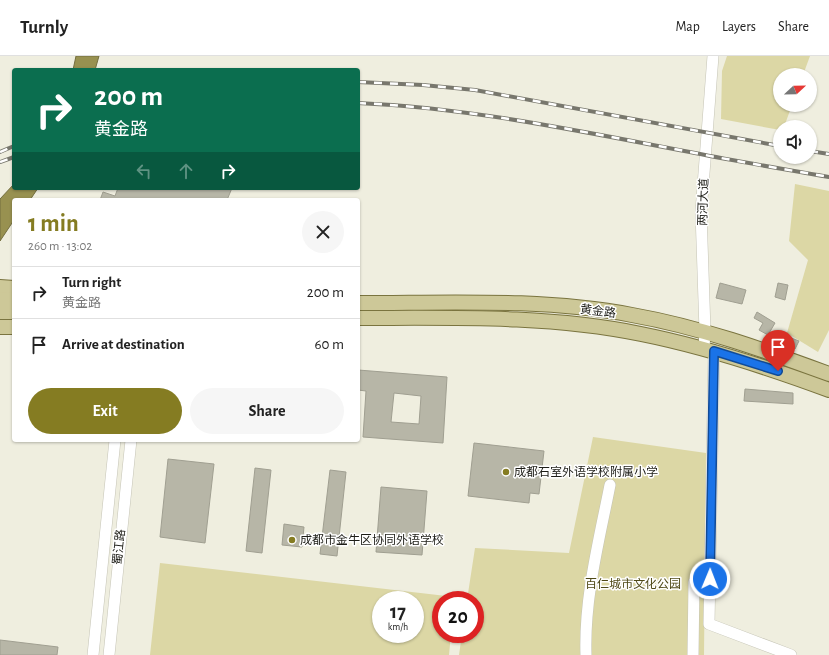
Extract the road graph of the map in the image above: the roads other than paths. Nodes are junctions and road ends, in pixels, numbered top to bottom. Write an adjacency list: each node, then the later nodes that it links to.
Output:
1 (713, 56): 8 (street, 两河大道)
2 (0, 288): 3 (main road)
3 (8, 303)
4 (360, 303): 8 (main road, 黄金路)
5 (360, 318): 9 (main road, 黄金路)
6 (0, 327): 7 (main road)
7 (12, 327)
8 (705, 331): 9 (street, 两河大道); 10 (main road, 黄金路)
9 (709, 350): 11 (main road, 黄金路); 20 (street, 两河大道)
10 (829, 374)
11 (829, 390)
12 (115, 442): 16 (street, 蜀江路)
13 (131, 442): 17 (street, 蜀江路)
14 (610, 485): 18 (street)
15 (694, 582): 19 (street)
16 (93, 655)
17 (109, 655)
18 (586, 655)
19 (693, 655)
20 (791, 655)

